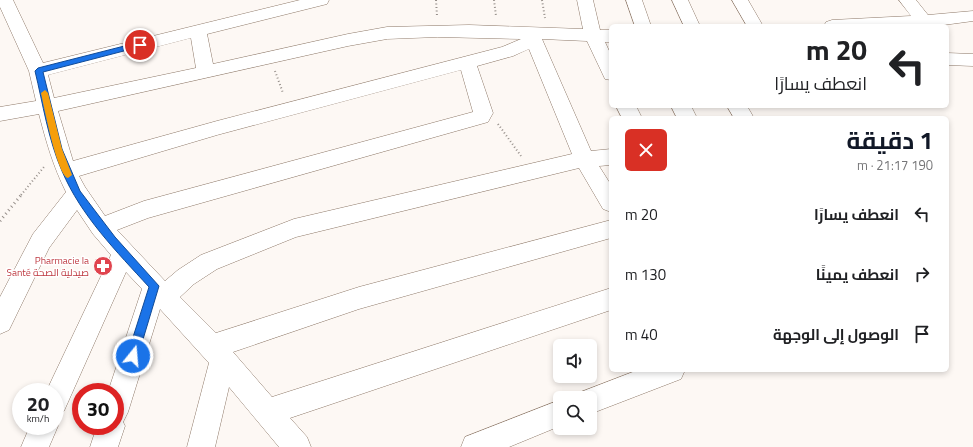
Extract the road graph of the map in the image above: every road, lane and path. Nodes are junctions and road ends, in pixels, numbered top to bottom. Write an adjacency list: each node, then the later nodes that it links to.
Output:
1 (4, 0): 21 (street)
2 (321, 0): 14 (street)
3 (585, 0): 16 (street)
4 (634, 0): 10 (street)
5 (680, 0): 11 (street)
6 (740, 0): 12 (street)
7 (907, 0): 9 (street)
8 (973, 16): 9 (street)
9 (926, 23): 13 (street)
10 (642, 24)
11 (691, 24)
12 (753, 24)
13 (895, 24)
14 (198, 30): 21 (street); 22 (street)
15 (532, 36): 16 (street); 18 (street); 19 (street); 29 (street)
16 (593, 36): 17 (street); 20 (street)
17 (609, 36)
18 (271, 57): 22 (street); 24 (path)
19 (467, 62): 24 (street); 25 (street)
20 (609, 70)
21 (38, 71): 23 (street)
22 (206, 72): 23 (street)
23 (47, 106): 26 (street); 27 (street)
24 (288, 109): 30 (street)
25 (483, 115): 31 (path); 35 (street)
26 (3, 116)
27 (58, 149): 30 (street); 34 (path)
28 (609, 157): 29 (street)
29 (584, 159): 31 (street); 33 (street)
30 (66, 171): 32 (street)
31 (531, 171): 38 (street)
32 (77, 193): 35 (street); 40 (street)
33 (609, 200)
34 (0, 221)
35 (101, 227): 37 (street)
36 (609, 230): 41 (street)
37 (123, 253): 38 (street); 43 (street)
38 (159, 291): 41 (street); 44 (street)
39 (609, 300): 46 (street)
40 (0, 322)
41 (217, 353): 46 (street); 52 (street)
42 (667, 372): 45 (street)
43 (64, 383)
44 (124, 387)
45 (597, 398)
46 (267, 412): 53 (street)
47 (553, 416): 54 (street)
48 (40, 435): 50 (street)
49 (108, 435): 51 (street)
50 (35, 447)
51 (104, 447)
52 (201, 447)
53 (297, 447)
54 (475, 447)

